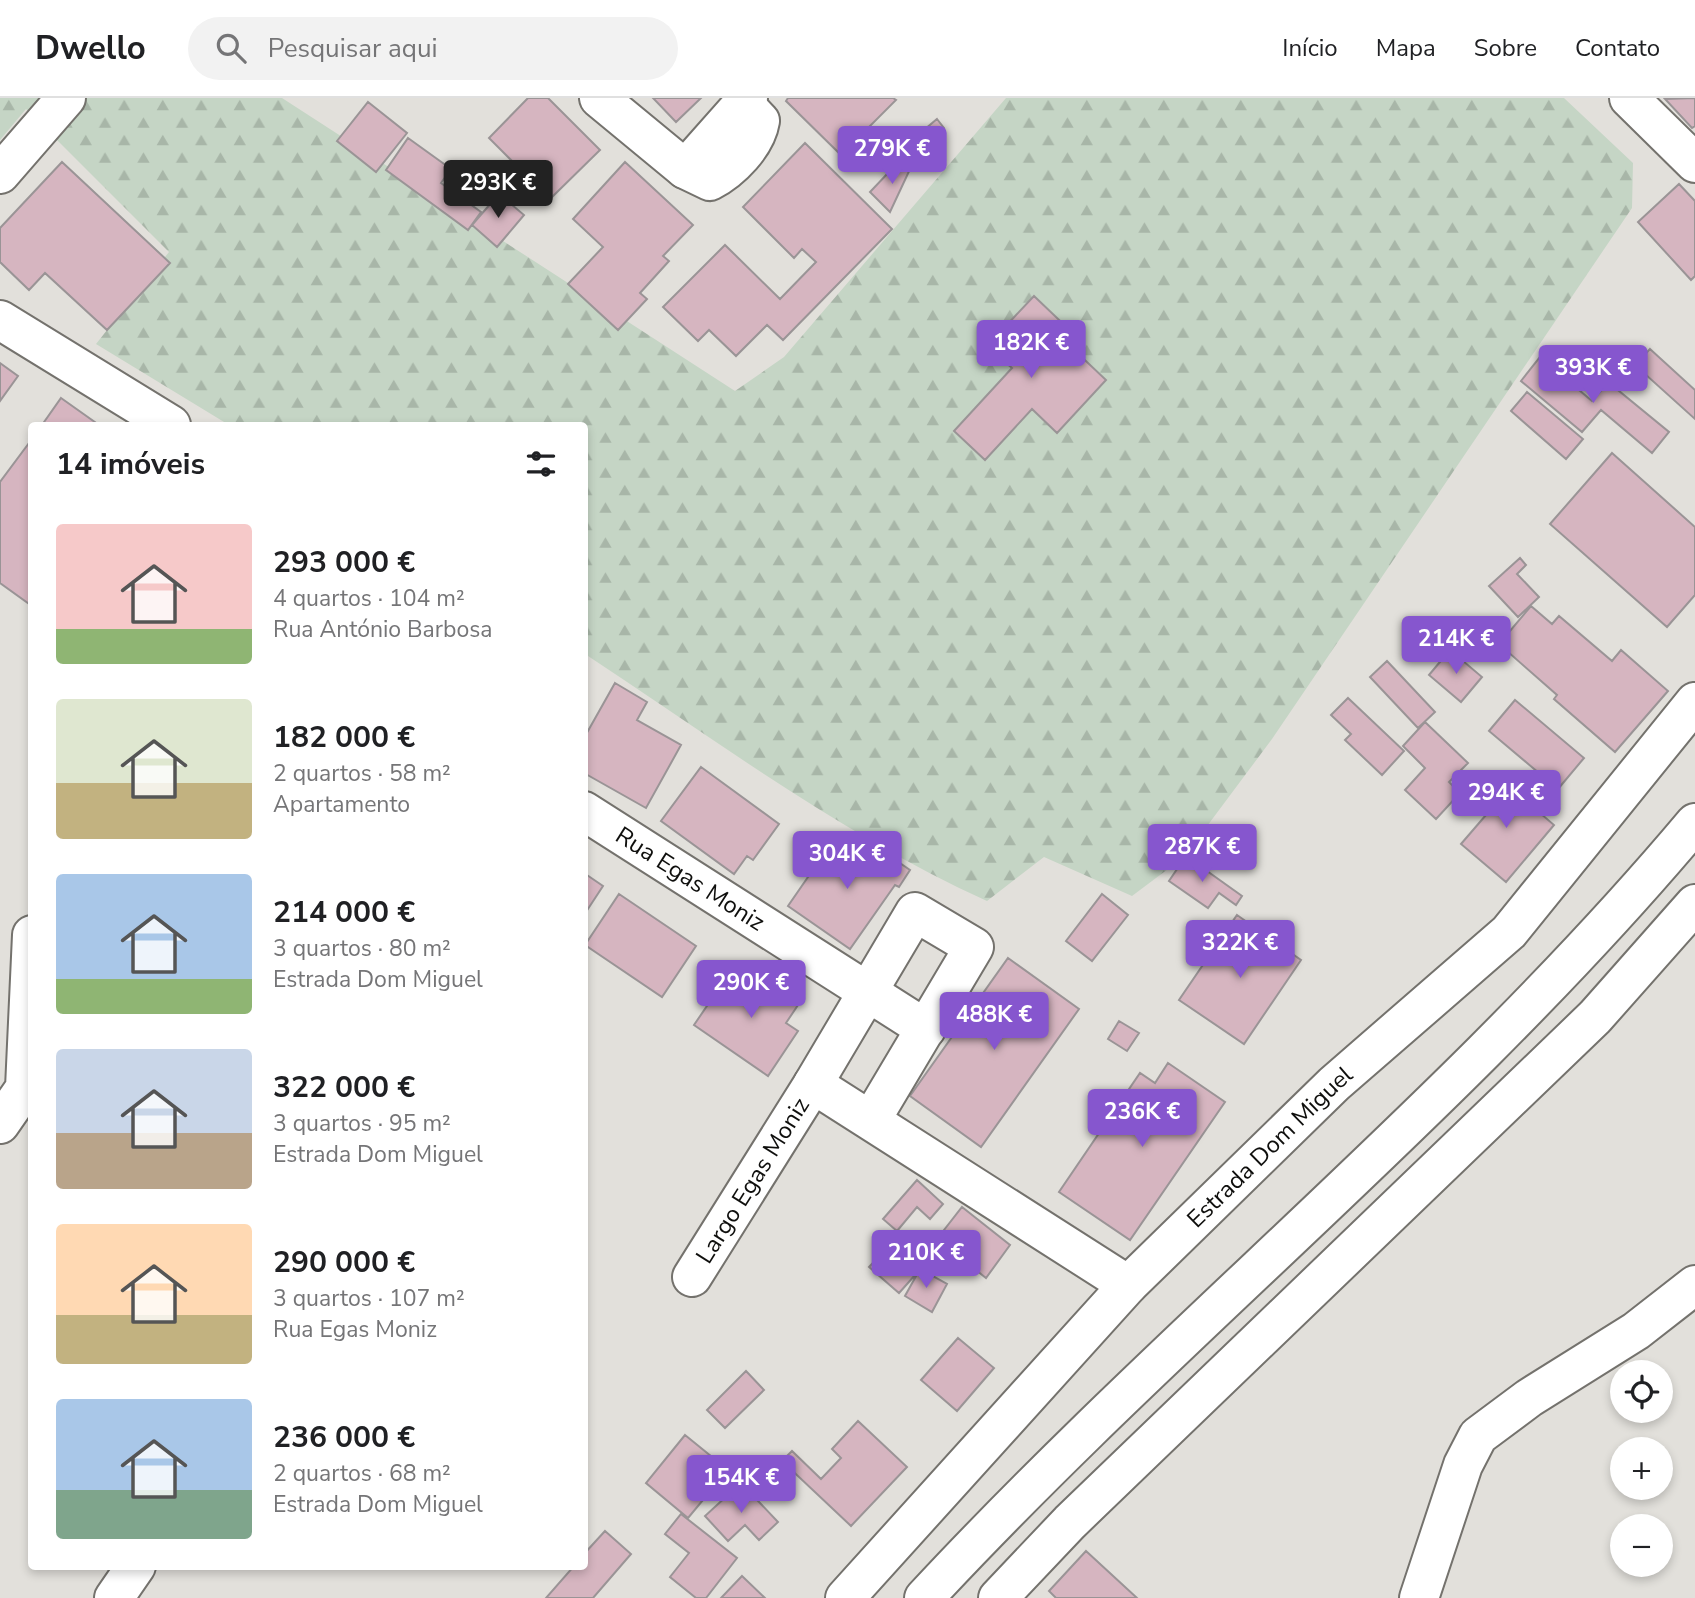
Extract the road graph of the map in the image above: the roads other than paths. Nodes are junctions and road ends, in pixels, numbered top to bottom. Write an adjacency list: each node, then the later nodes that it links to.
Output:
1 (66, 98): 6 (street)
2 (599, 98): 4 (street)
3 (1629, 98): 5 (street)
4 (746, 101)
5 (1695, 163)
6 (0, 174)
7 (0, 320): 8 (street)
8 (166, 422)
9 (1695, 702): 22 (street, Estrada Dom Miguel)
10 (588, 814): 14 (street, Rua Egas Moniz)
11 (1695, 823): 26 (street)
12 (1695, 904): 27 (street)
13 (28, 981): 16 (street)
14 (867, 992): 15 (street, Rua Egas Moniz); 15 (street); 17 (street)
15 (926, 1029): 18 (street)
16 (19, 1084): 19 (street)
17 (813, 1084): 18 (street); 20 (street, Largo Egas Moniz)
18 (871, 1120): 22 (street)
19 (0, 1124)
20 (692, 1277)
21 (1695, 1284): 28 (street)
22 (1128, 1285): 25 (street, Estrada Dom Miguel)
23 (133, 1570): 24 (street)
24 (114, 1598)
25 (845, 1598)
26 (924, 1598)
27 (998, 1598)
28 (1419, 1598)

